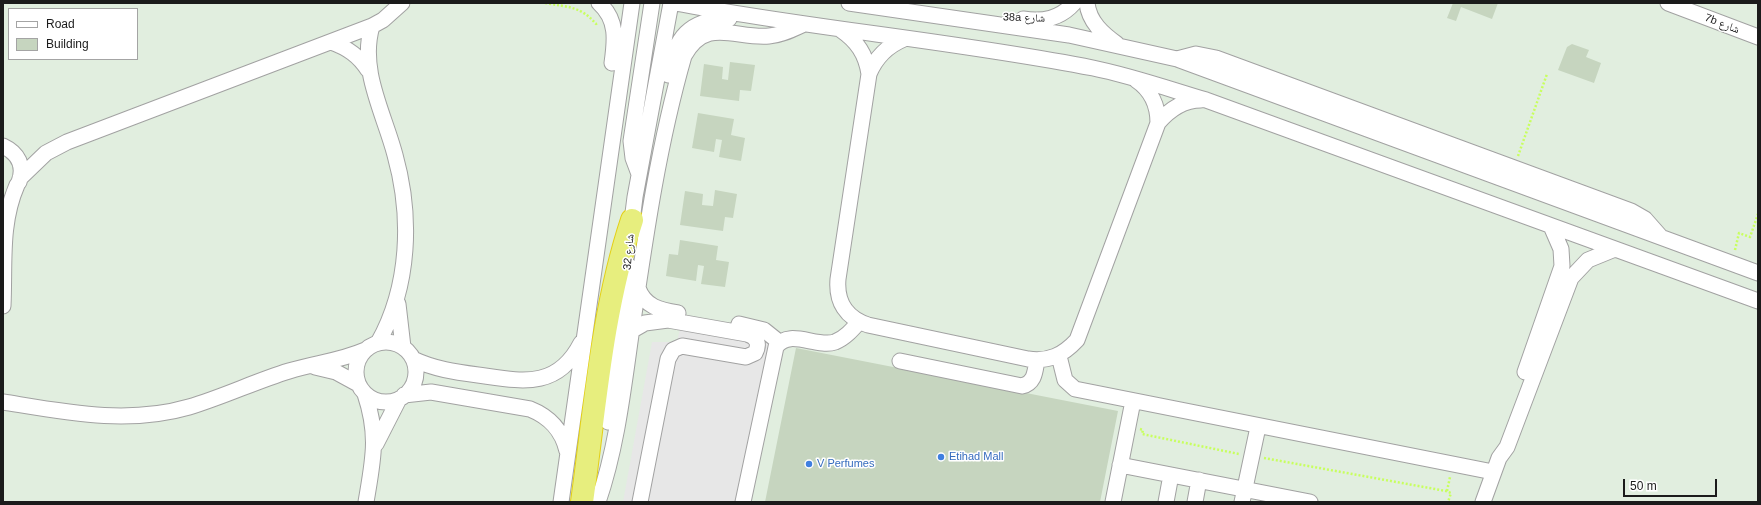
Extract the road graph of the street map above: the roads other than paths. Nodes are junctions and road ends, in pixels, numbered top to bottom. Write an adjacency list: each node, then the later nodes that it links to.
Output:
1 (402, 3): 15 (street)
2 (599, 3): 25 (street)
3 (632, 3): 25 (street)
4 (652, 3): 30 (street)
5 (671, 3): 27 (street, شارع 32)
6 (676, 3): 12 (street)
7 (849, 3): 13 (street)
8 (1074, 3): 13 (street, 38a شارع)
9 (1087, 3): 20 (street)
10 (1669, 3): 11 (street, 7b شارع)
11 (1694, 7): 17 (street, 7b شارع)
12 (764, 19): 14 (street); 27 (street)
13 (968, 21): 20 (street)
14 (804, 24): 16 (street); 39 (street)
15 (372, 26): 19 (street); 22 (street)
16 (840, 29): 18 (street); 23 (street)
17 (1757, 37)
18 (904, 39): 23 (street); 24 (street)
19 (331, 42): 22 (street); 31 (street)
20 (1120, 46): 21 (street)
21 (1177, 59): 36 (street); 36 (street)
22 (368, 70): 40 (street)
23 (869, 74): 43 (street)
24 (1133, 78): 26 (street); 28 (street)
25 (617, 96): 45 (street)
26 (1206, 100): 28 (street); 34 (street)
27 (651, 116): 30 (street, شارع 32)
28 (1158, 123): 49 (street)
29 (6, 146): 31 (street)
30 (639, 175): 33 (street, شارع 32)
31 (18, 182): 32 (street); 35 (street)
32 (3, 195)
33 (632, 220): 70 (highway); 71 (street, شارع 32)
34 (1551, 226): 37 (street); 61 (street)
35 (3, 235): 42 (street)
36 (1661, 237): 38 (street)
37 (1615, 249): 41 (street); 61 (street)
38 (1758, 273)
39 (638, 288): 44 (street); 46 (street)
40 (398, 295): 47 (street); 48 (street)
41 (1758, 301)
42 (3, 306)
43 (859, 322): 46 (street); 51 (street)
44 (631, 331): 71 (street); 72 (street)
45 (584, 339): 50 (street); 60 (street)
46 (779, 342): 73 (street)
47 (372, 346): 48 (street); 53 (street); 54 (street)
48 (403, 347): 50 (street)
49 (1059, 356): 51 (street); 56 (street)
50 (413, 359): 55 (street)
51 (1037, 360): 52 (street)
52 (900, 361)
53 (310, 366): 54 (street); 57 (street)
54 (362, 389): 55 (street); 59 (street)
55 (402, 397): 59 (street); 60 (street)
56 (1133, 401): 58 (street); 62 (street)
57 (3, 402)
58 (1258, 427): 63 (street); 66 (street)
59 (375, 447): 68 (street)
60 (568, 453): 69 (street)
61 (1499, 458): 63 (street)
62 (1120, 465): 64 (street); 74 (street)
63 (1493, 472): 78 (street)
64 (1171, 475): 65 (street); 75 (street)
65 (1199, 480): 66 (street); 76 (street)
66 (1243, 496): 67 (street)
67 (1280, 499): 77 (street)
68 (366, 502)
69 (561, 502)
70 (582, 502)
71 (597, 502)
72 (640, 502)
73 (743, 502)
74 (1113, 502)
75 (1166, 502)
76 (1195, 502)
77 (1309, 502)
78 (1483, 502)

